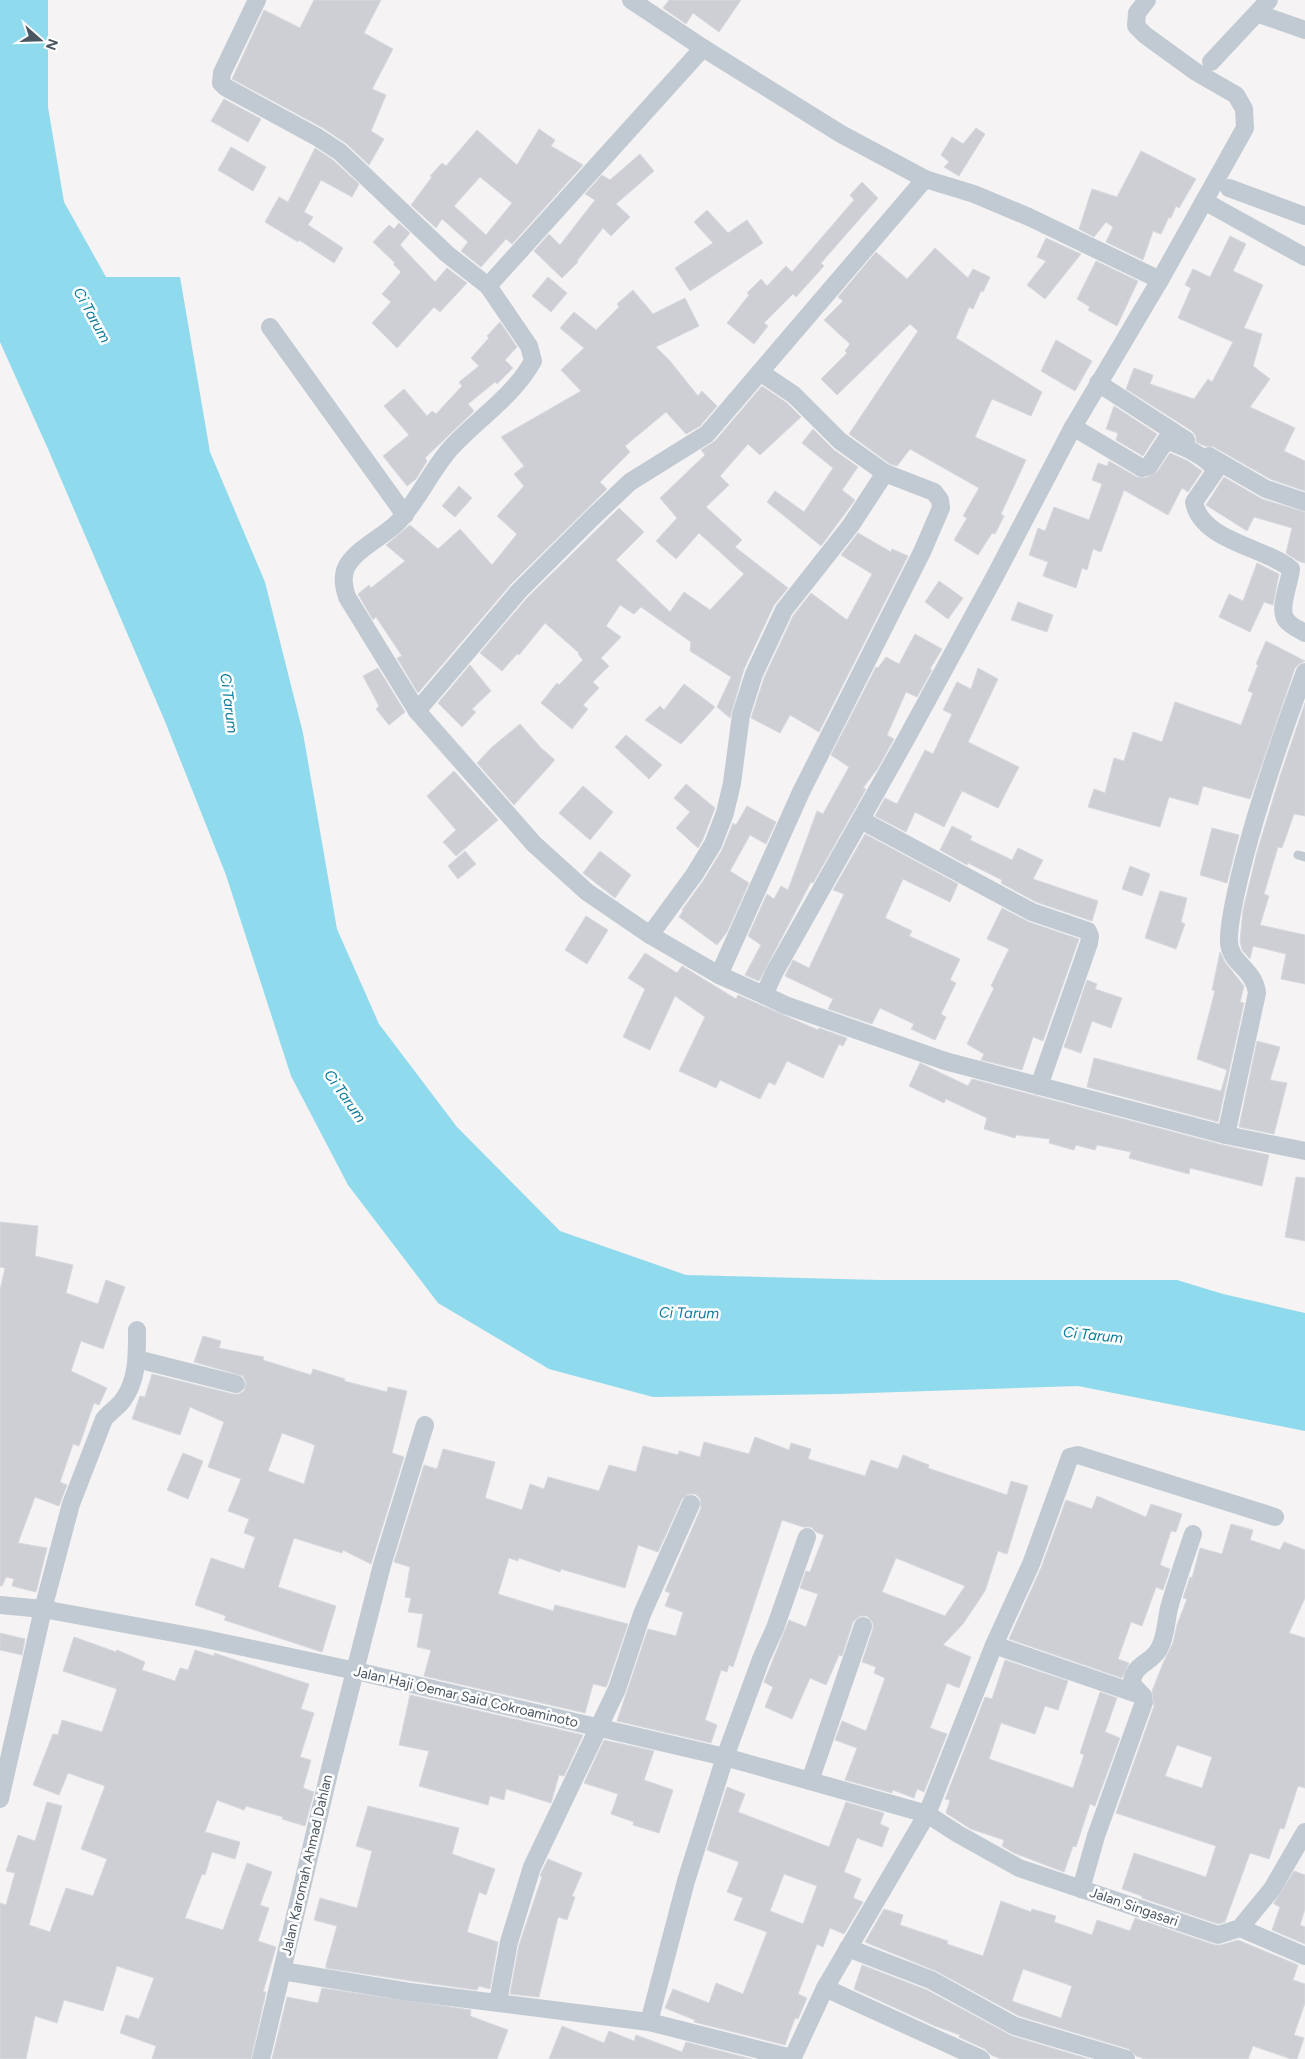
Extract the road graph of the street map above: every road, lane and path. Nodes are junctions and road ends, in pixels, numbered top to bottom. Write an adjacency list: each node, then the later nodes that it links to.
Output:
1 (258, 0): 14 (street)
2 (633, 0): 6 (street)
3 (1146, 0): 10 (street)
4 (1264, 7): 5 (street); 7 (street)
5 (1305, 30)
6 (703, 48): 8 (street); 14 (street)
7 (1211, 62)
8 (925, 179): 13 (street); 16 (street)
9 (1229, 188): 11 (street)
10 (1204, 201): 12 (street); 13 (street)
11 (1305, 216)
12 (1305, 257)
13 (1160, 280): 17 (street)
14 (488, 286): 21 (street)
15 (270, 327): 21 (street)
16 (760, 372): 19 (street); 24 (street)
17 (1098, 383): 18 (street); 20 (street)
18 (1073, 427): 22 (street); 26 (street)
19 (885, 473): 27 (street); 28 (street)
20 (1305, 502)
21 (405, 515): 24 (street)
22 (1305, 633)
23 (1305, 672): 25 (street)
24 (417, 711): 27 (street)
25 (1297, 716): 31 (street)
26 (861, 820): 29 (street); 30 (street)
27 (650, 935): 28 (street)
28 (719, 975): 29 (street)
29 (764, 995): 30 (street)
30 (1039, 1086): 31 (street)
31 (1226, 1135): 32 (street)
32 (1305, 1151)
33 (137, 1330): 34 (street)
34 (137, 1359): 35 (street); 42 (street)
35 (236, 1384)
36 (425, 1425): 45 (street, Jalan Karomah Ahmad Dahlan)
37 (691, 1504): 47 (street)
38 (1275, 1517): 44 (street)
39 (1193, 1534): 46 (street)
40 (807, 1537): 48 (street)
41 (0, 1605): 42 (street, Jalan Haji Oemar Said Cokroaminoto)
42 (43, 1609): 45 (street, Jalan Haji Oemar Said Cokroaminoto); 50 (street)
43 (863, 1626): 49 (street)
44 (994, 1646): 46 (street); 51 (street)
45 (356, 1671): 47 (street, Jalan Haji Oemar Said Cokroaminoto); 57 (street, Jalan Karomah Ahmad Dahlan)
46 (1144, 1696): 53 (street)
47 (599, 1729): 48 (street, Jalan Haji Oemar Said Cokroaminoto); 59 (street)
48 (725, 1757): 49 (street, Jalan Haji Oemar Said Cokroaminoto); 60 (street)
49 (810, 1781): 51 (street, Jalan Haji Oemar Said Cokroaminoto)
50 (0, 1799)
51 (927, 1814): 53 (street, Jalan Singasari); 55 (street)
52 (1305, 1832): 54 (street)
53 (1081, 1889): 54 (street, Jalan Singasari)
54 (1240, 1928): 56 (street)
55 (848, 1948): 58 (street); 64 (street)
56 (1305, 1956)
57 (282, 1971): 59 (street); 61 (street, Jalan Karomah Ahmad Dahlan)
58 (825, 1988): 62 (street); 63 (street)
59 (498, 2002): 60 (street)
60 (649, 2022): 62 (street)
61 (261, 2059)
62 (792, 2059)
63 (981, 2059)
64 (1126, 2059)

